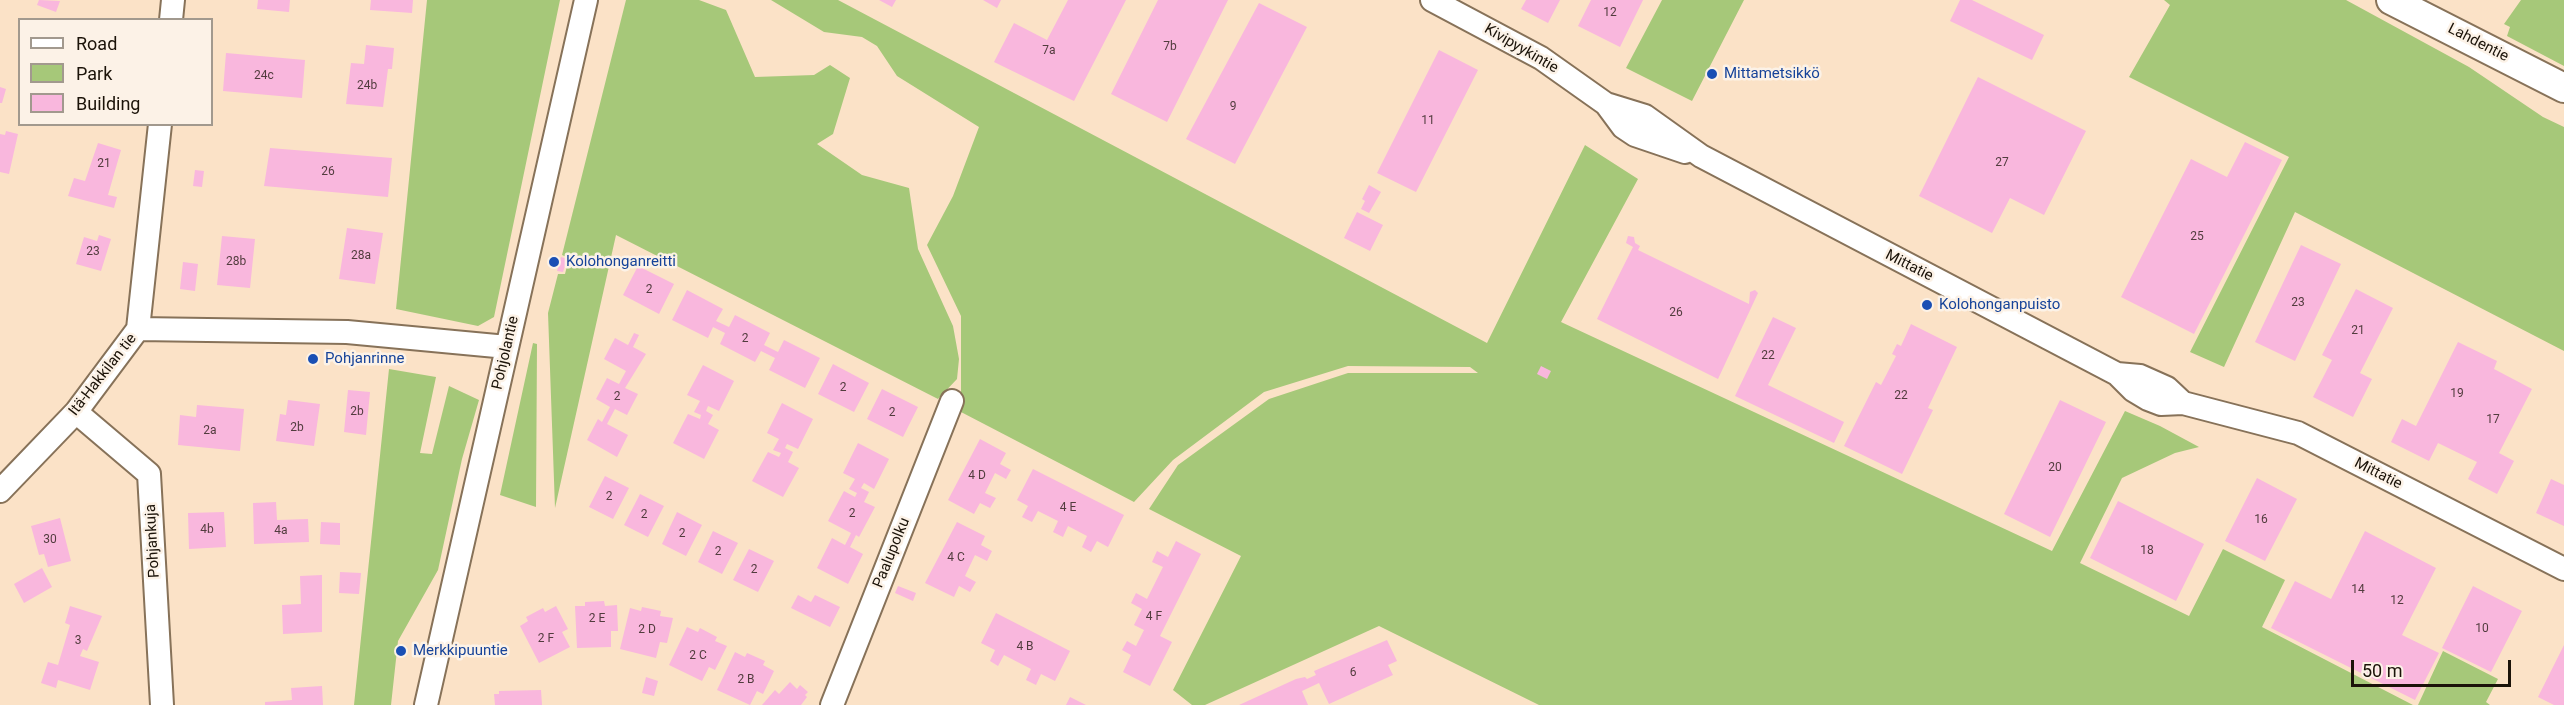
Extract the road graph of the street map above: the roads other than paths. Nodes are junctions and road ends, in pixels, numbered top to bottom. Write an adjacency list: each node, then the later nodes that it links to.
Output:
1 (173, 0): 5 (street)
2 (586, 0): 10 (street, Pohjolantie)
3 (1432, 0): 7 (street, Kivipyykintie)
4 (2392, 0): 6 (main road, Lahdentie)
5 (171, 18)
6 (2564, 88)
7 (1640, 125): 14 (street, Mittatie)
8 (160, 126): 9 (street, Itä-Hakkilan tie)
9 (138, 329): 10 (street); 12 (street, Itä-Hakkilan tie)
10 (507, 347): 16 (street, Pohjolantie)
11 (952, 401): 17 (street, Paalupolku)
12 (76, 412): 13 (street, Itä-Hakkilan tie); 15 (street, Pohjankuja)
13 (0, 491)
14 (2564, 569)
15 (162, 705)
16 (426, 705)
17 (832, 705)

